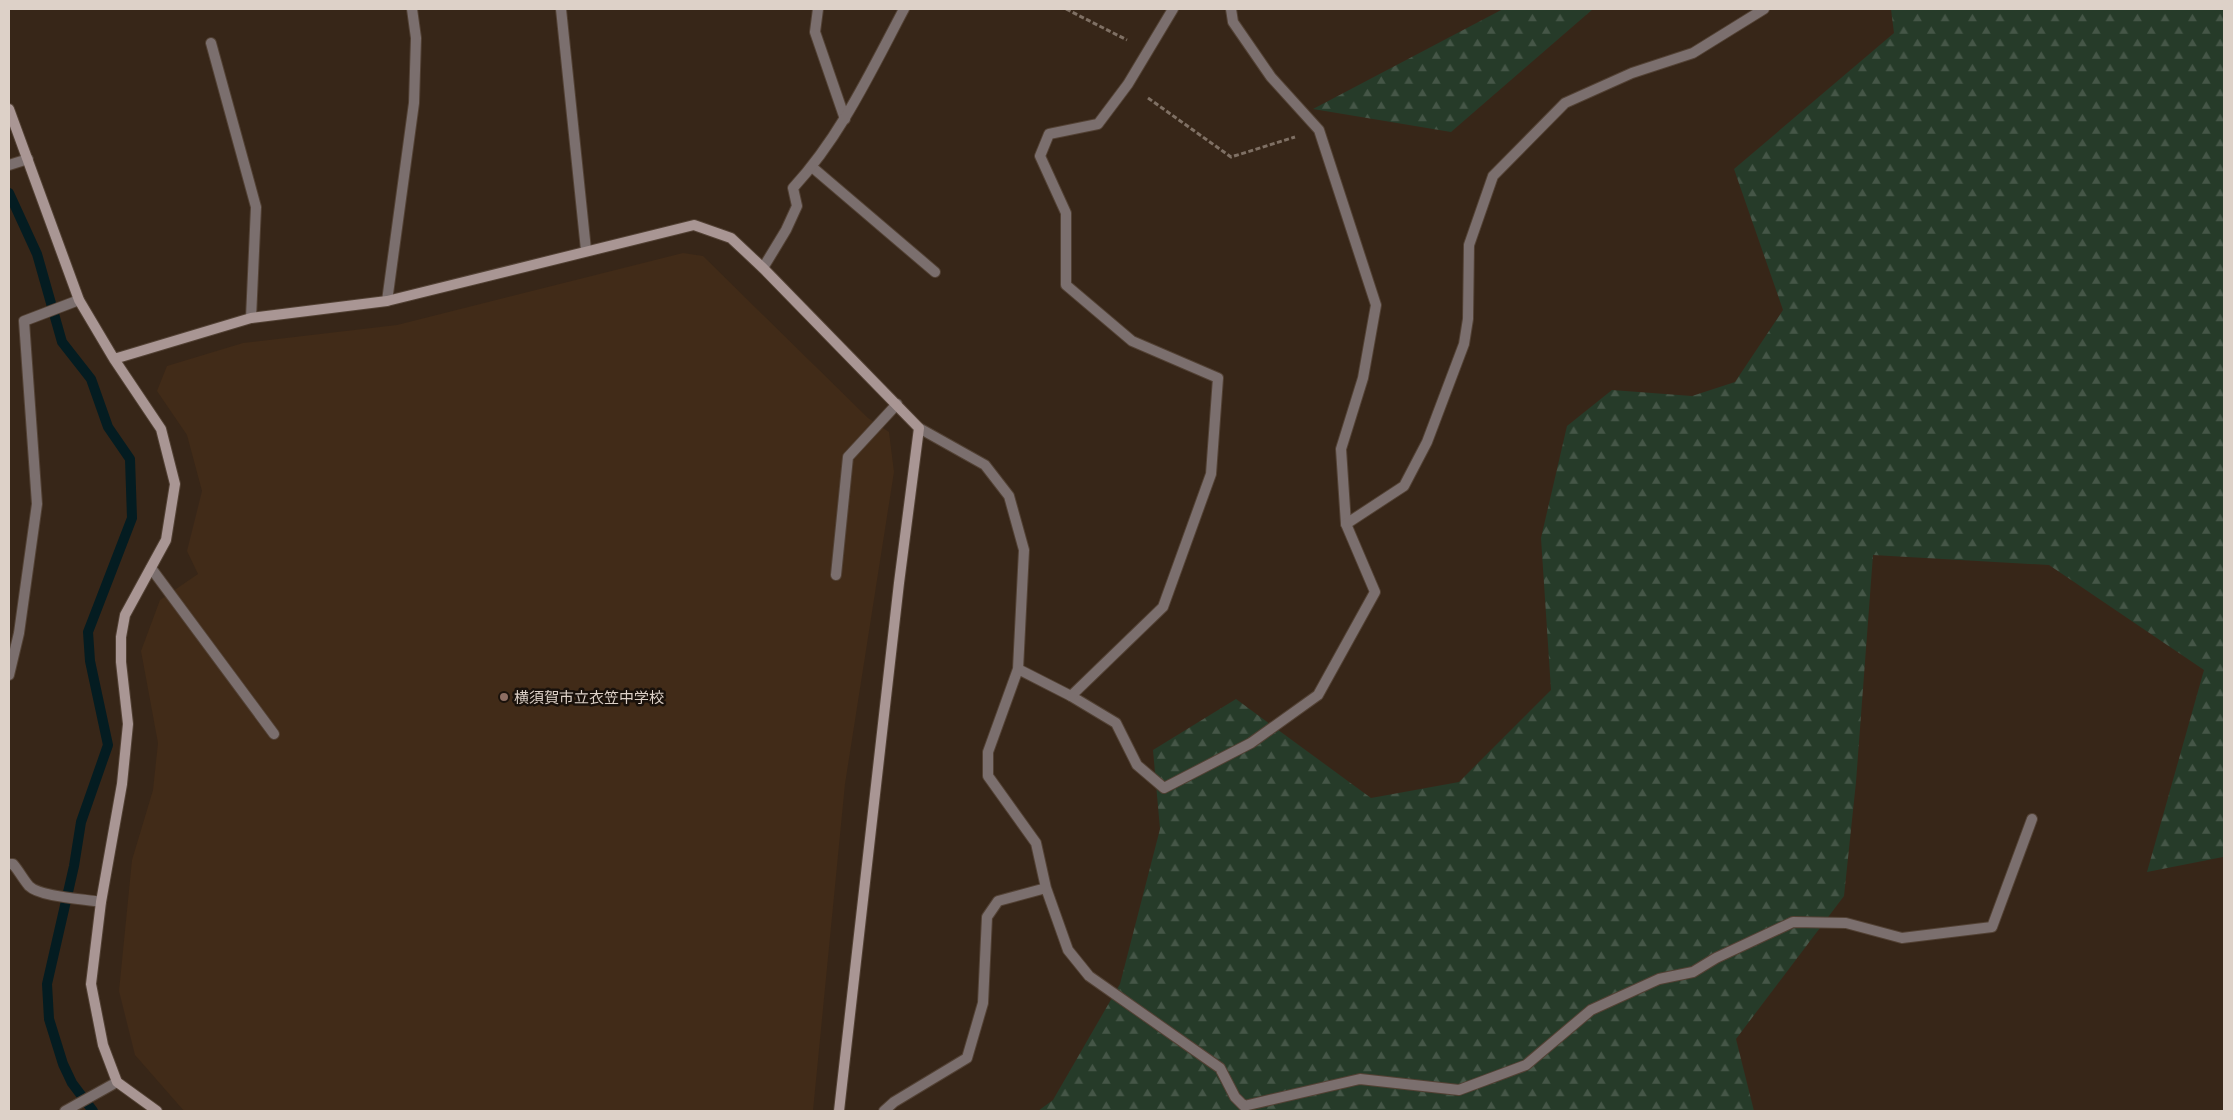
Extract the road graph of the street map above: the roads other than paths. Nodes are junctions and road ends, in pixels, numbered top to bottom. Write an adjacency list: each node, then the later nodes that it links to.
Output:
1 (412, 9): 18 (street)
2 (561, 9): 14 (street)
3 (818, 9): 10 (street)
4 (904, 9): 10 (street)
5 (1173, 9): 28 (street)
6 (1231, 9): 23 (street)
7 (1764, 9): 23 (street)
8 (211, 43): 19 (street)
9 (9, 109): 11 (street)
10 (845, 119): 13 (street)
11 (28, 159): 12 (street); 17 (street)
12 (9, 165)
13 (812, 167): 15 (street); 16 (street)
14 (586, 250): 15 (street); 18 (street)
15 (763, 268): 21 (street)
16 (935, 272)
17 (79, 300): 20 (street); 27 (street)
18 (387, 301): 19 (street)
19 (251, 318): 20 (street)
20 (114, 359): 24 (street)
21 (897, 404): 22 (street); 25 (street)
22 (919, 428): 26 (street); 37 (street)
23 (1346, 524): 28 (street)
24 (151, 568): 29 (street); 33 (street)
25 (836, 575)
26 (1018, 669): 28 (street); 32 (street)
27 (9, 675)
28 (1071, 696)
29 (274, 734)
30 (2032, 819): 32 (street)
31 (9, 864): 33 (street)
32 (1046, 888): 38 (street)
33 (100, 902): 34 (street)
34 (116, 1082): 35 (street); 36 (street)
35 (65, 1111)
36 (157, 1111)
37 (839, 1111)
38 (884, 1111)

